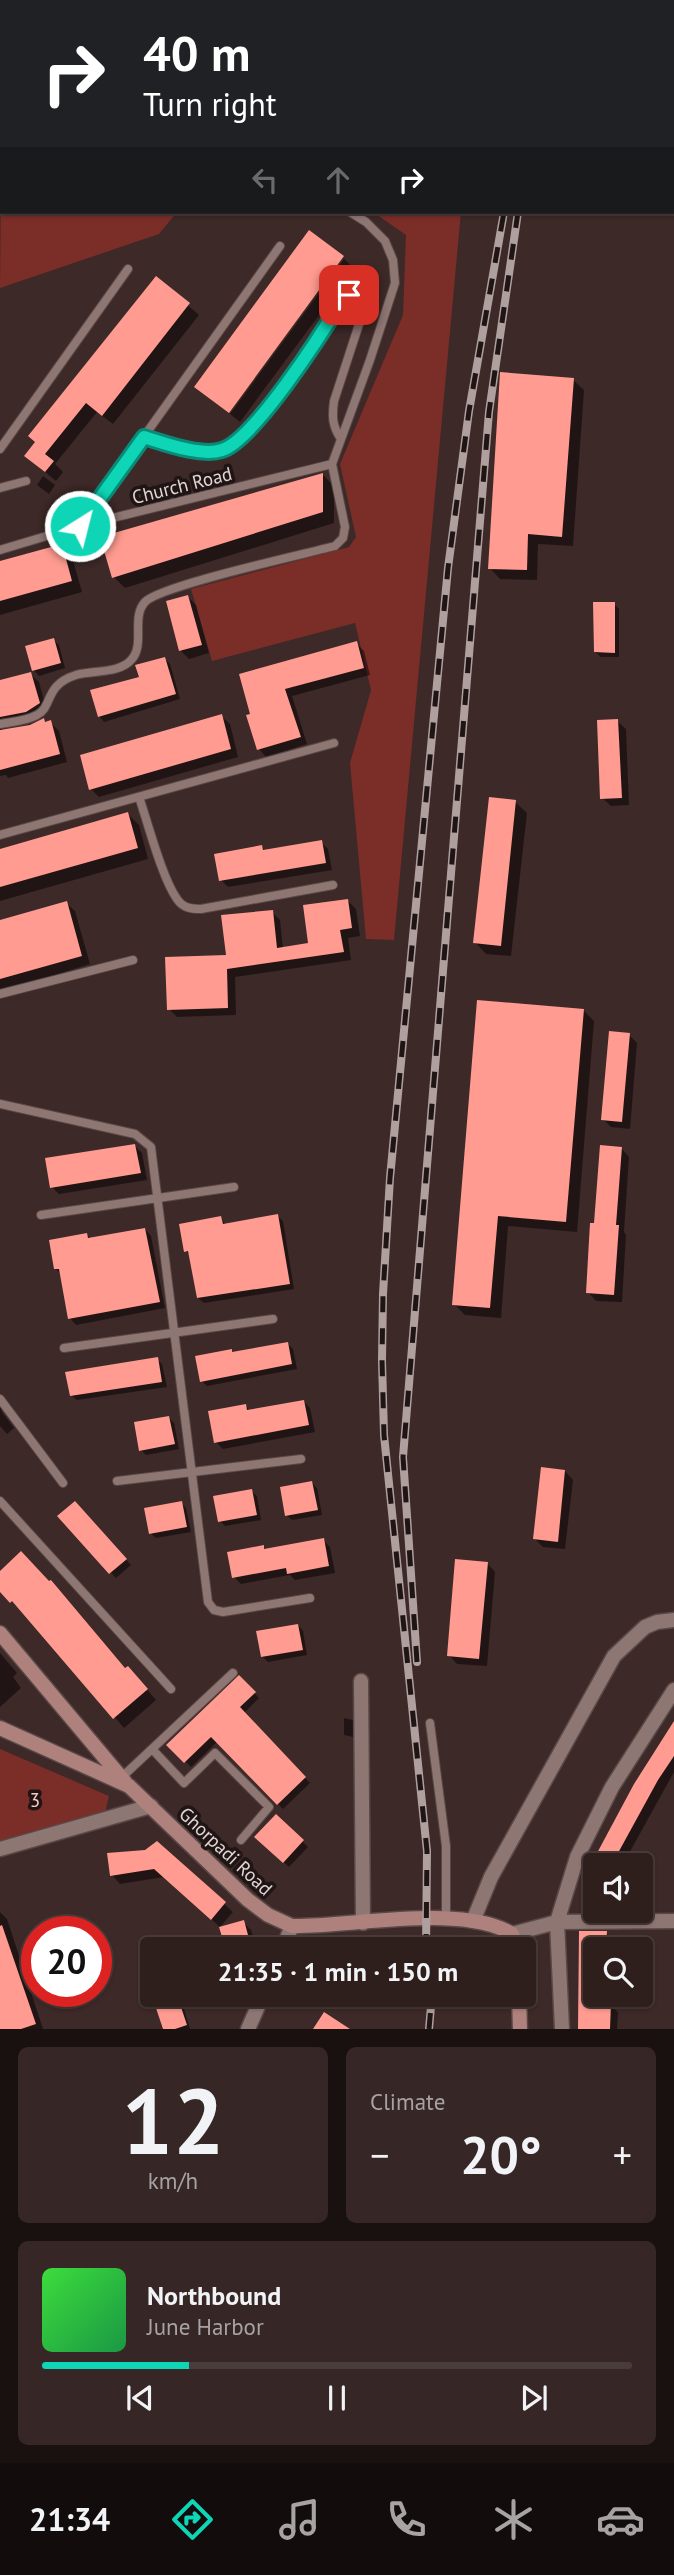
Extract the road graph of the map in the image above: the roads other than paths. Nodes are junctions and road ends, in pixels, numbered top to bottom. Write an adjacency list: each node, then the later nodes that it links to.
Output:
1 (355, 214): 5 (lane)
2 (280, 246): 4 (lane)
3 (128, 268): 6 (lane)
4 (144, 437): 5 (lane); 10 (lane)
5 (341, 439): 7 (lane)
6 (0, 449)
7 (332, 464): 10 (lane, Church Road); 12 (lane)
8 (26, 481): 9 (lane)
9 (0, 488)
10 (80, 526): 11 (lane, Church Road)
11 (0, 550)
12 (0, 724)
13 (334, 743): 14 (lane)
14 (139, 797): 15 (lane); 16 (lane)
15 (0, 835)
16 (333, 885)
17 (133, 960): 18 (lane)
18 (0, 994)
19 (0, 1104): 21 (lane)
20 (234, 1188): 21 (lane)
21 (158, 1198): 22 (lane); 24 (lane)
22 (41, 1215)
23 (272, 1319): 24 (lane)
24 (175, 1332): 25 (lane); 28 (lane)
25 (64, 1348)
26 (0, 1399): 30 (lane)
27 (301, 1459): 28 (lane)
28 (192, 1473): 29 (lane); 32 (lane)
29 (117, 1481)
30 (63, 1483)
31 (0, 1501): 37 (lane)
32 (310, 1598)
33 (674, 1620): 47 (street)
34 (0, 1633): 42 (main road)
35 (233, 1673): 41 (lane)
36 (360, 1681): 50 (street)
37 (172, 1689)
38 (674, 1690): 49 (street)
39 (430, 1723): 46 (lane)
40 (0, 1728): 42 (main road, Ghorpadi Road)
41 (152, 1748): 42 (lane); 44 (lane)
42 (125, 1782): 43 (main road, Ghorpadi Road)
43 (151, 1807): 45 (street); 51 (main road, Ghorpadi Road)
44 (241, 1840)
45 (0, 1849)
46 (446, 1918): 47 (main road); 50 (main road)
47 (473, 1921): 52 (main road)
48 (674, 1921): 49 (street)
49 (557, 1922): 52 (street); 59 (street)
50 (363, 1923): 51 (main road)
51 (292, 1926): 53 (street)
52 (512, 1934): 54 (main road)
53 (287, 1937)
54 (513, 1937)
55 (257, 2007): 57 (street)
56 (519, 2007): 58 (main road)
57 (248, 2029)
58 (520, 2029)
59 (562, 2029)

